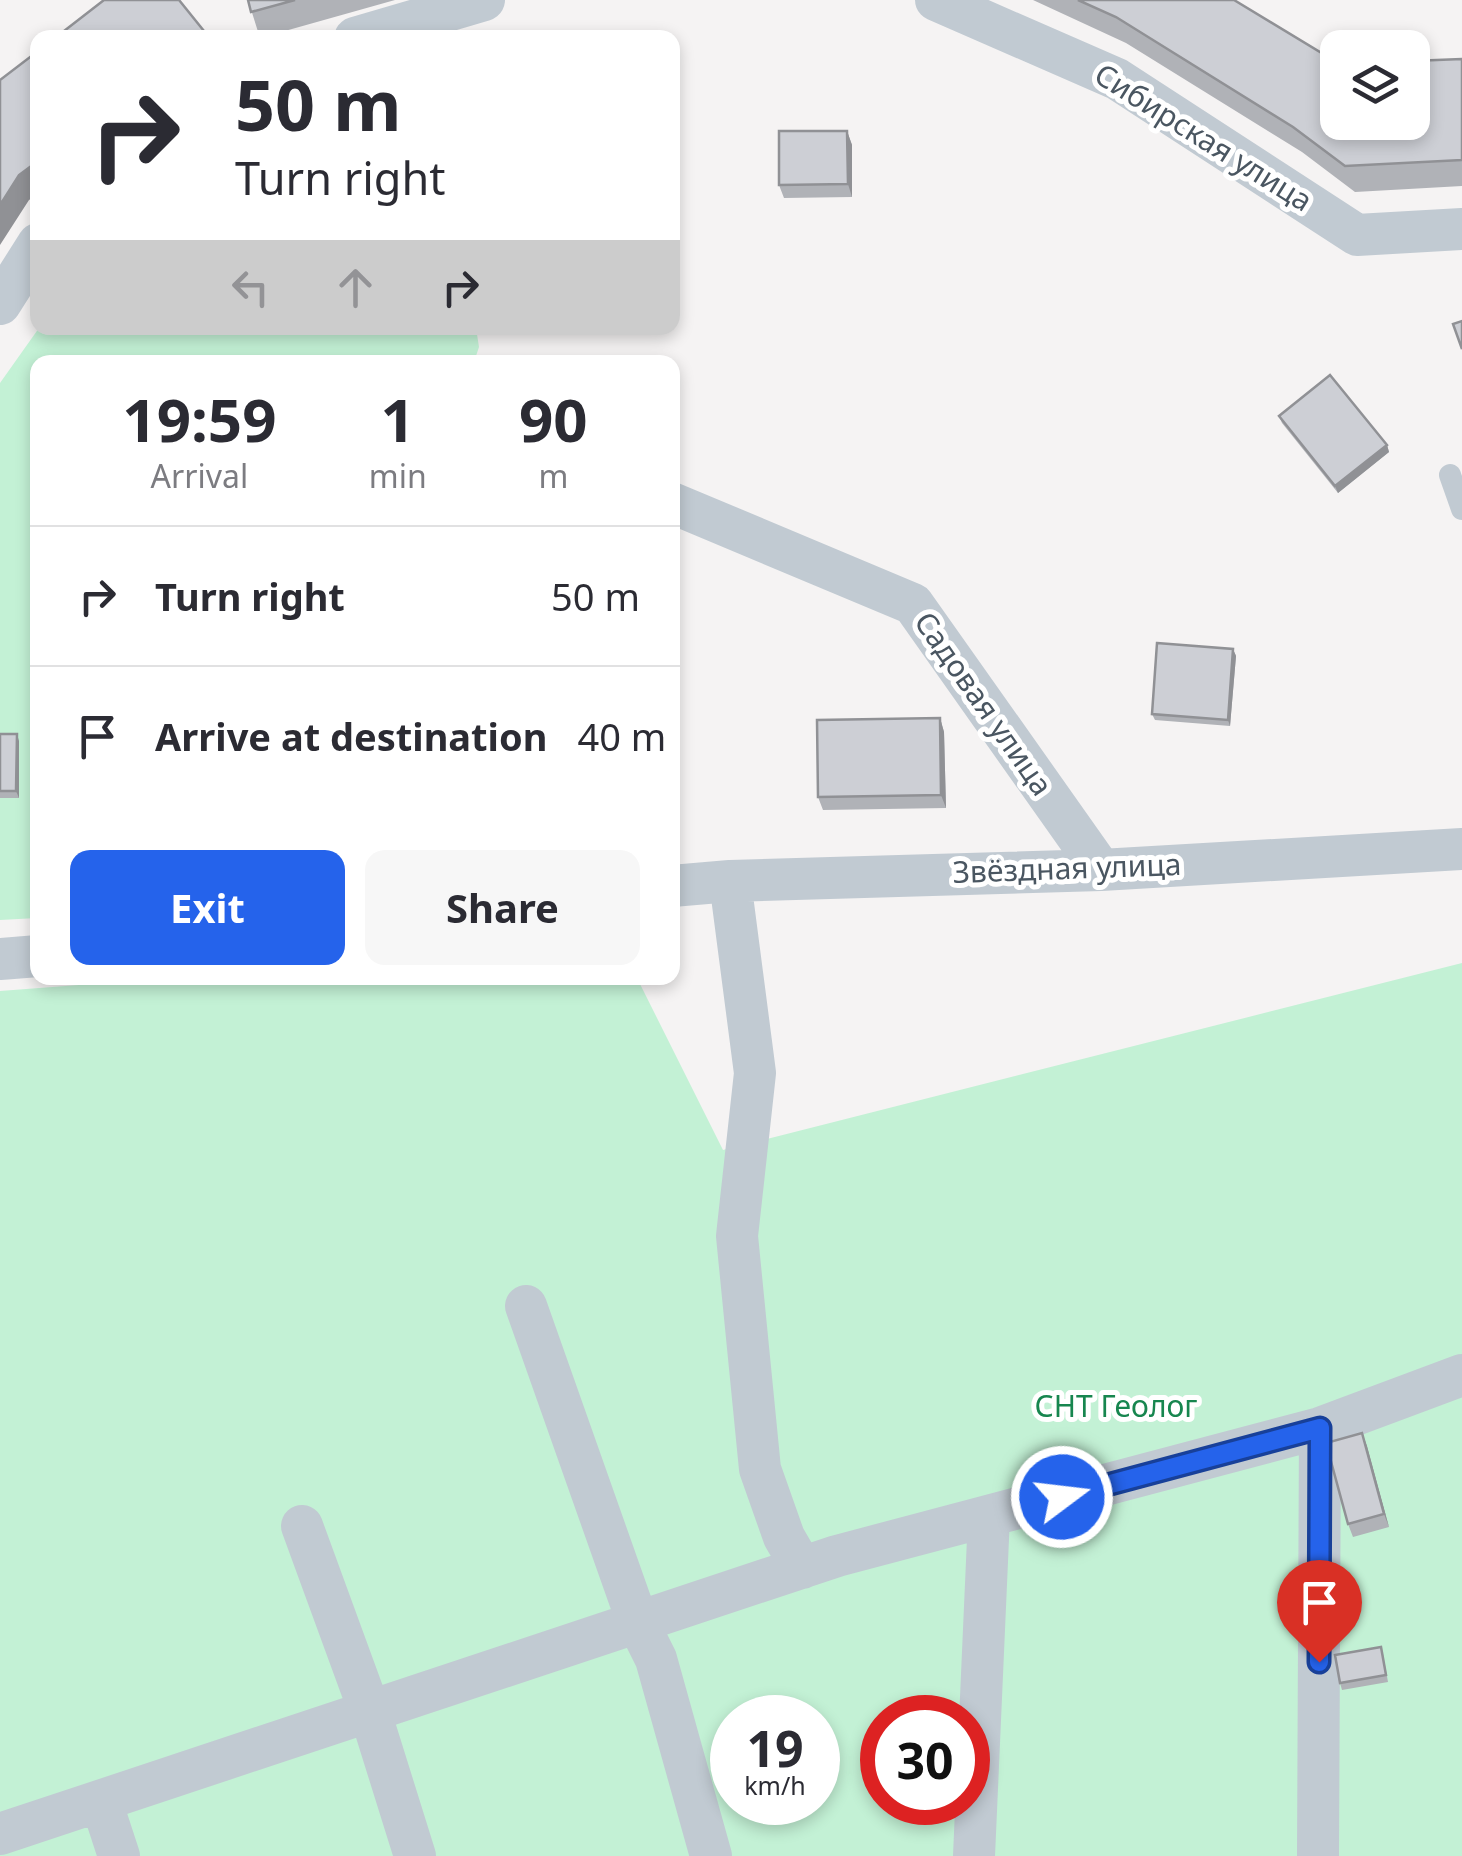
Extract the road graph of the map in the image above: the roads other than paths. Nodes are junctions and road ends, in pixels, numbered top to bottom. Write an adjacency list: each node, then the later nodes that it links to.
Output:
1 (484, 0): 3 (street)
2 (936, 0): 4 (street, Сибирская улица)
3 (382, 30)
4 (1462, 229)
5 (30, 257): 6 (street)
6 (0, 304)
7 (1450, 475): 9 (lane)
8 (680, 506): 11 (street, Садовая улица)
9 (1462, 509)
10 (1462, 849): 11 (street, Звёздная улица)
11 (1100, 870): 12 (street, Звёздная улица)
12 (730, 880): 13 (street, Звёздная улица); 21 (street)
13 (680, 885)
14 (30, 956): 15 (street)
15 (0, 958)
16 (526, 1306): 22 (street)
17 (1462, 1375): 18 (street)
18 (1320, 1428): 19 (street); 30 (street)
19 (989, 1516): 21 (street); 29 (street)
20 (302, 1526): 23 (street)
21 (802, 1568): 22 (street)
22 (638, 1623): 23 (street); 28 (street)
23 (370, 1712): 24 (street); 27 (street)
24 (101, 1801): 25 (street); 26 (street)
25 (0, 1834)
26 (119, 1856)
27 (416, 1856)
28 (710, 1856)
29 (974, 1856)
30 (1318, 1856)

